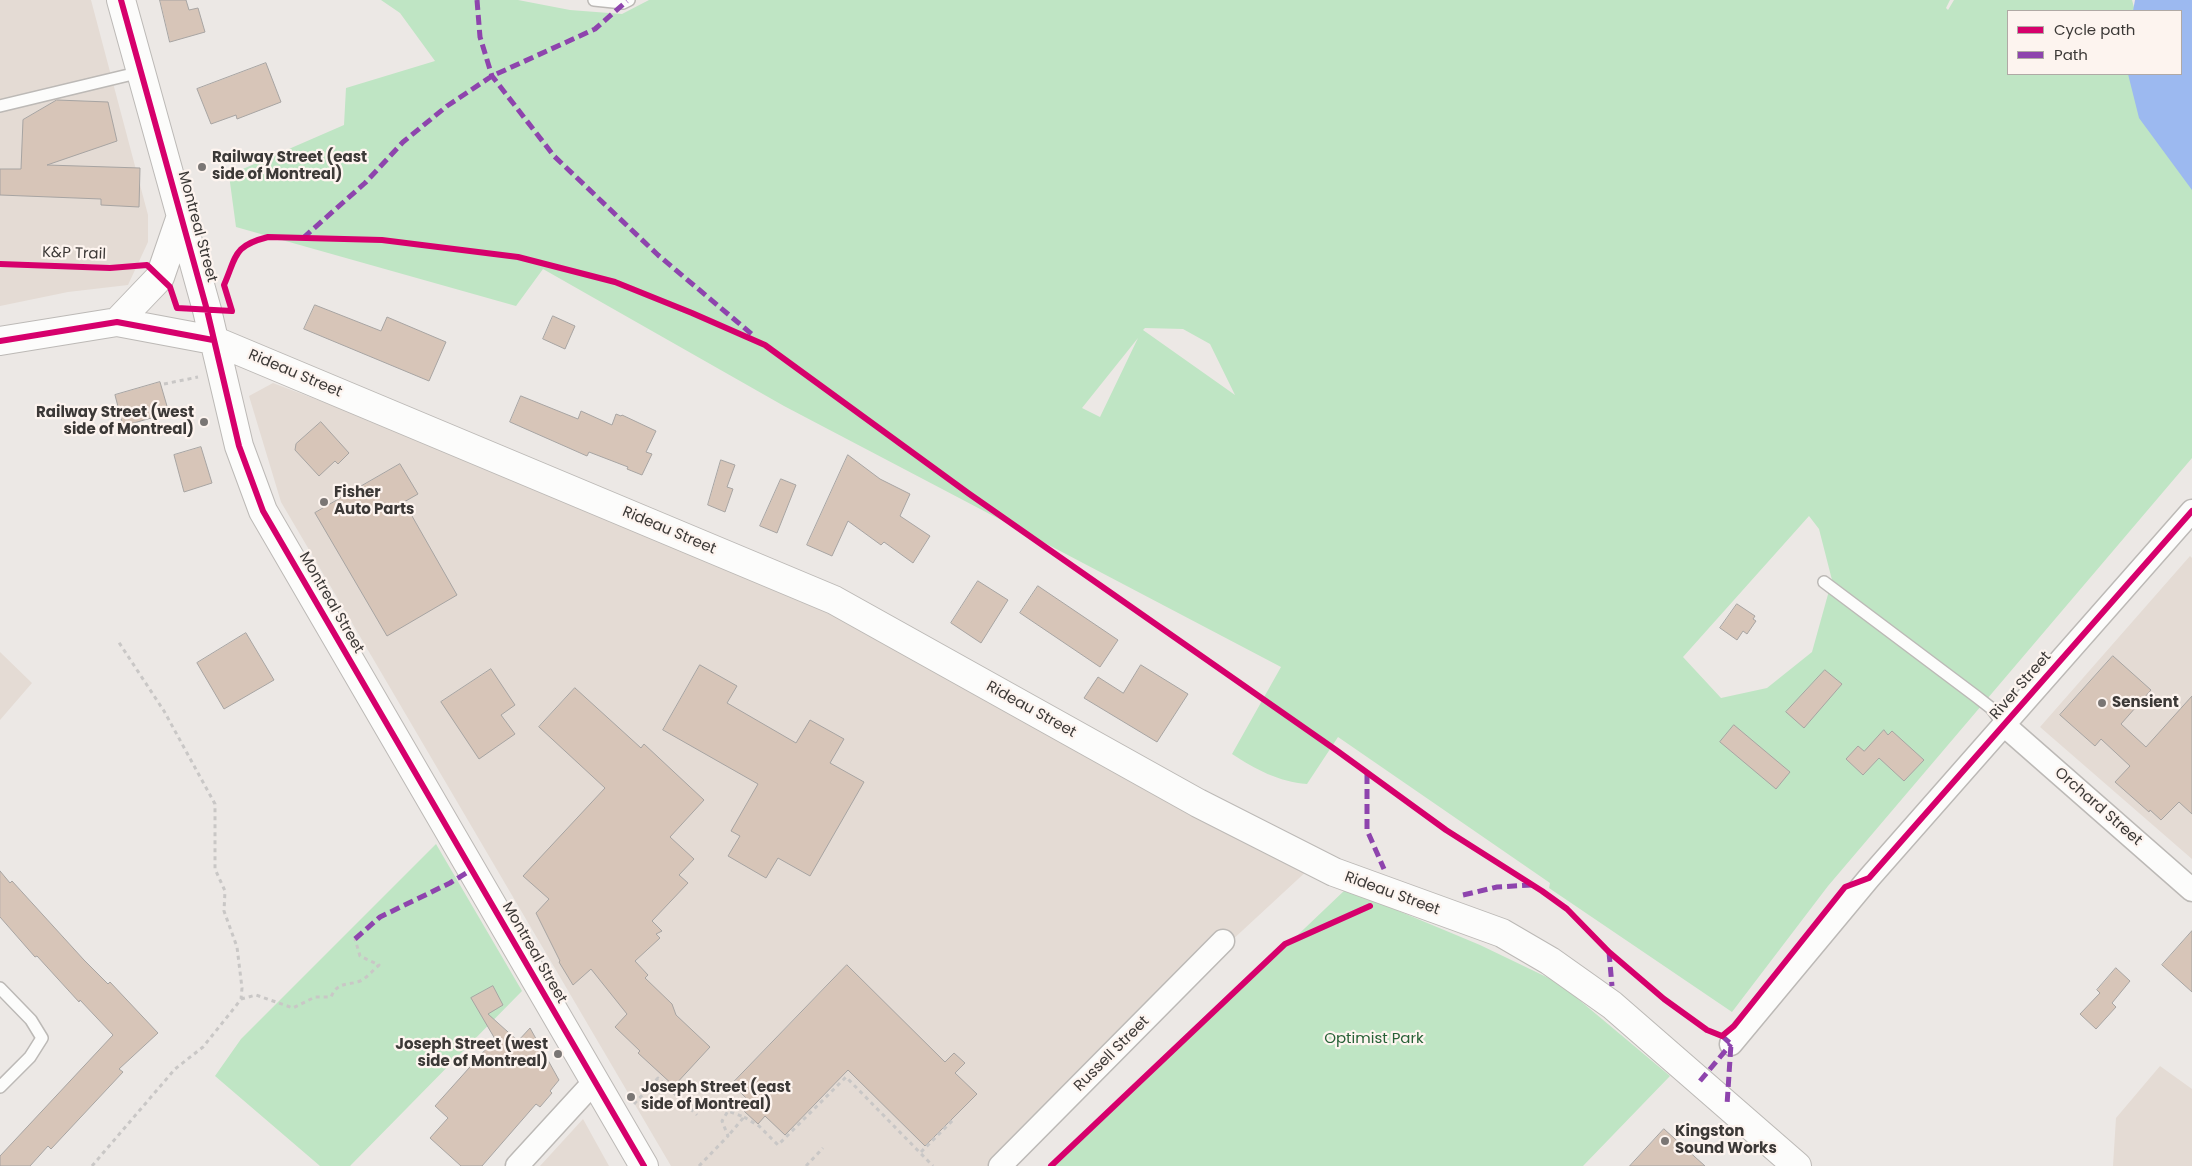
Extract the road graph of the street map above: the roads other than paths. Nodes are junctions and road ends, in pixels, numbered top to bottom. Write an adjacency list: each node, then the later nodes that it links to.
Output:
1 (121, 0): 4 (street, Montreal Street)
2 (594, 0): 3 (lane)
3 (629, 0)
4 (141, 72): 5 (lane); 6 (street, Montreal Street)
5 (0, 106)
6 (181, 216): 7 (street); 8 (street, Montreal Street)
7 (117, 322): 8 (street, Rideau Street); 9 (street, Rideau Street)
8 (213, 340): 17 (street, Montreal Street); 22 (street, Rideau Street)
9 (0, 341)
10 (2192, 511): 12 (street, River Street)
11 (1824, 582): 12 (lane)
12 (2004, 725): 13 (street, Orchard Street); 16 (street, River Street)
13 (2192, 890)
14 (1224, 941): 21 (street, Russell Street)
15 (0, 988): 18 (lane)
16 (1731, 1044)
17 (594, 1082): 19 (street); 20 (street, Montreal Street)
18 (0, 1087)
19 (517, 1166)
20 (644, 1166)
21 (1000, 1166)
22 (1797, 1166)

